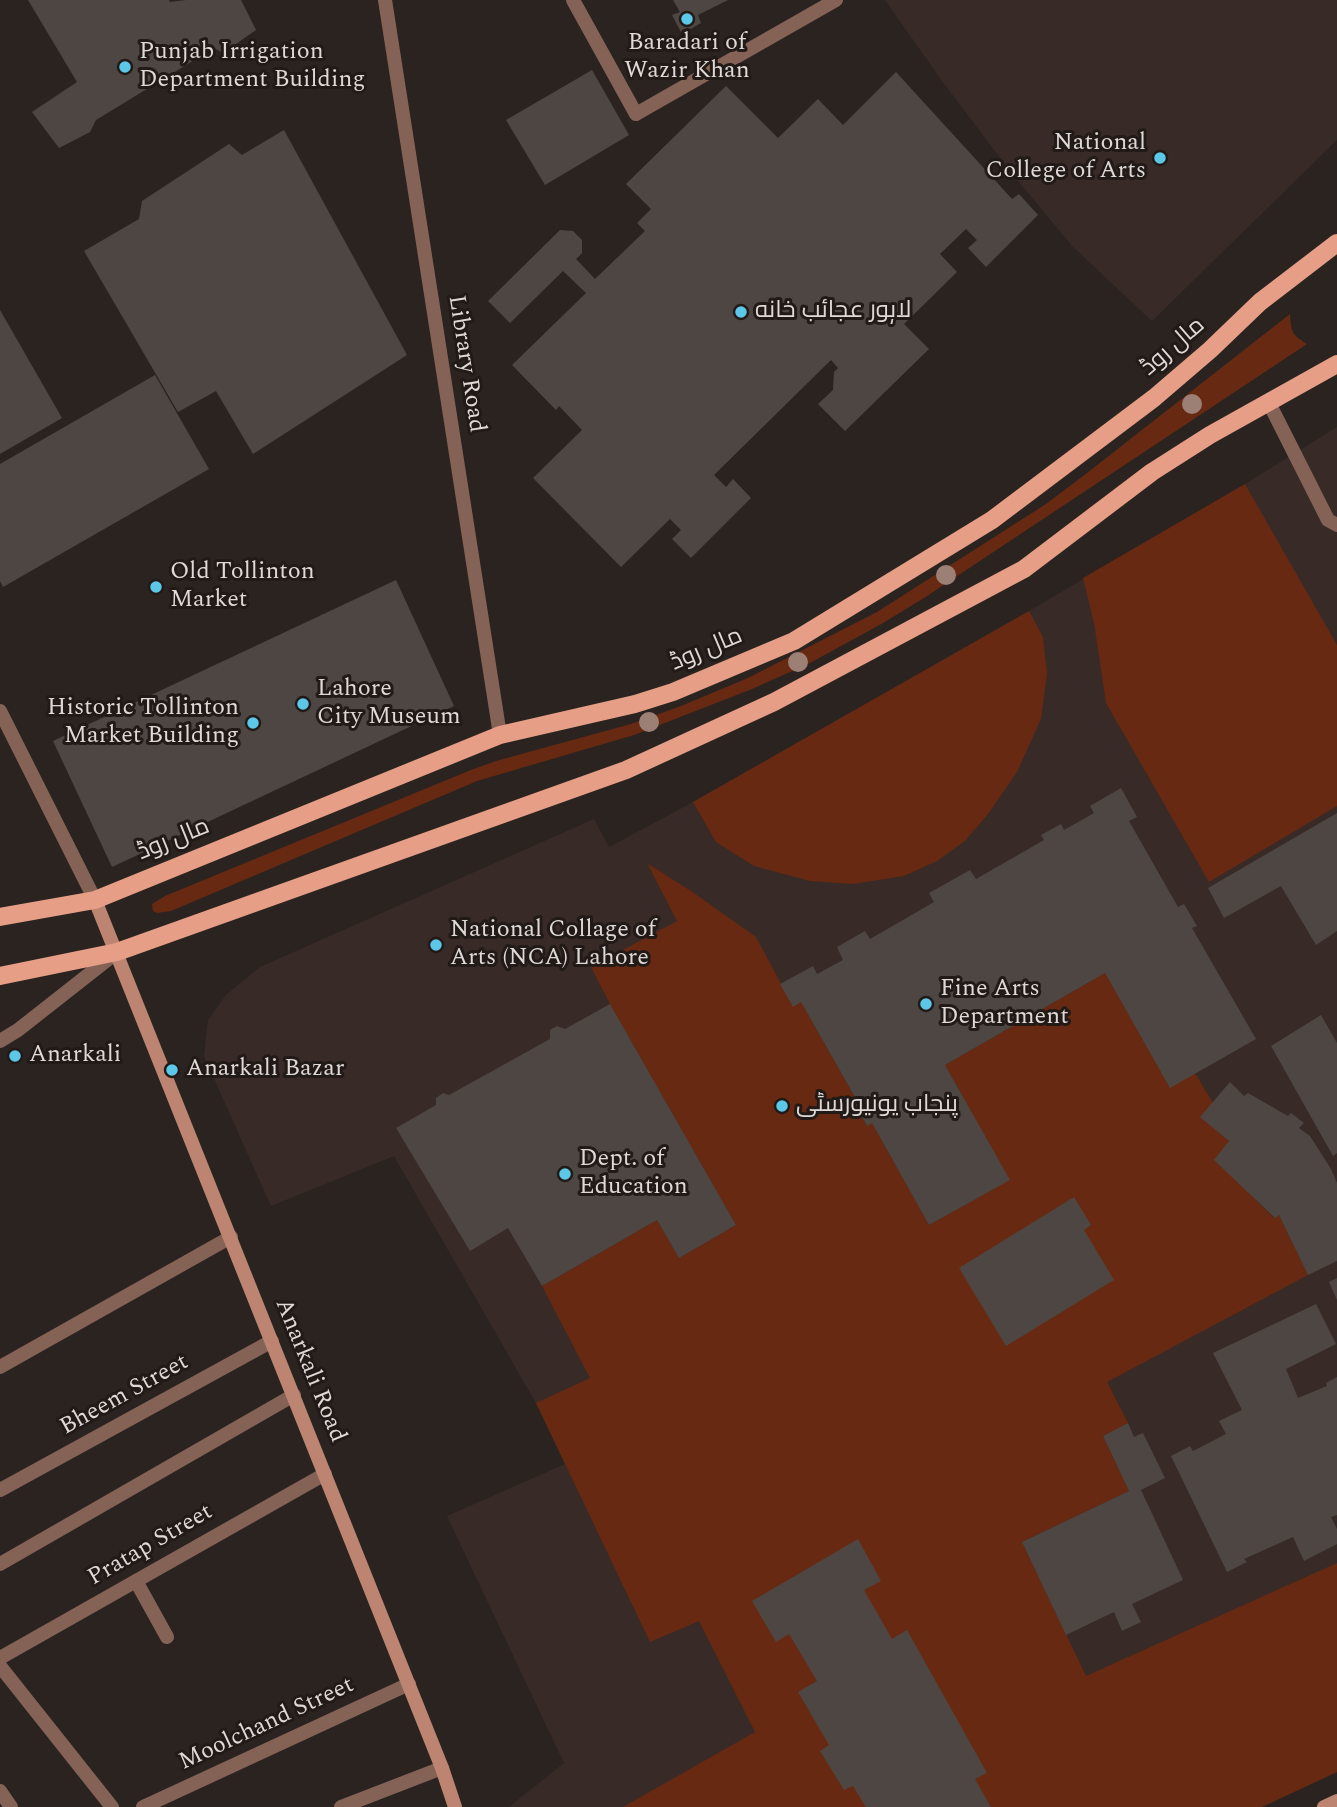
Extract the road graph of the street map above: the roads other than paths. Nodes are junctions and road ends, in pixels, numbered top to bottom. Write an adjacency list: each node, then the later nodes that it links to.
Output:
1 (385, 0): 9 (street, Library Road)
2 (573, 0): 3 (street)
3 (836, 0)
4 (1337, 243): 9 (main road, مال روڈ)
5 (1337, 364): 6 (main road)
6 (1269, 403): 7 (street); 12 (main road)
7 (1337, 526)
8 (0, 711): 10 (street)
9 (499, 735): 10 (main road, مال روڈ)
10 (95, 900): 11 (main road, مال روڈ); 12 (street, Anarkali Road)
11 (0, 917)
12 (117, 952): 13 (main road); 14 (street); 15 (street, Anarkali Road)
13 (0, 976)
14 (0, 1041)
15 (231, 1237): 16 (street, Anarkali Road); 17 (street)
16 (272, 1341): 18 (street, Anarkali Road); 20 (street, Bheem Street)
17 (0, 1367)
18 (294, 1395): 19 (street, Anarkali Road); 21 (street)
19 (325, 1474): 22 (street, Pratap Street); 26 (street, Anarkali Road)
20 (0, 1490)
21 (0, 1564)
22 (136, 1581): 23 (street); 24 (street, Pratap Street)
23 (166, 1637)
24 (0, 1658)
25 (0, 1666): 32 (street)
26 (409, 1684): 27 (street, Anarkali Road); 30 (street, Moolchand Street)
27 (442, 1768): 33 (street); 34 (street, Anarkali Road)
28 (0, 1791): 31 (street)
29 (1337, 1801): 35 (street)
30 (146, 1806)
31 (11, 1807)
32 (112, 1807)
33 (341, 1807)
34 (455, 1807)
35 (1324, 1807)

